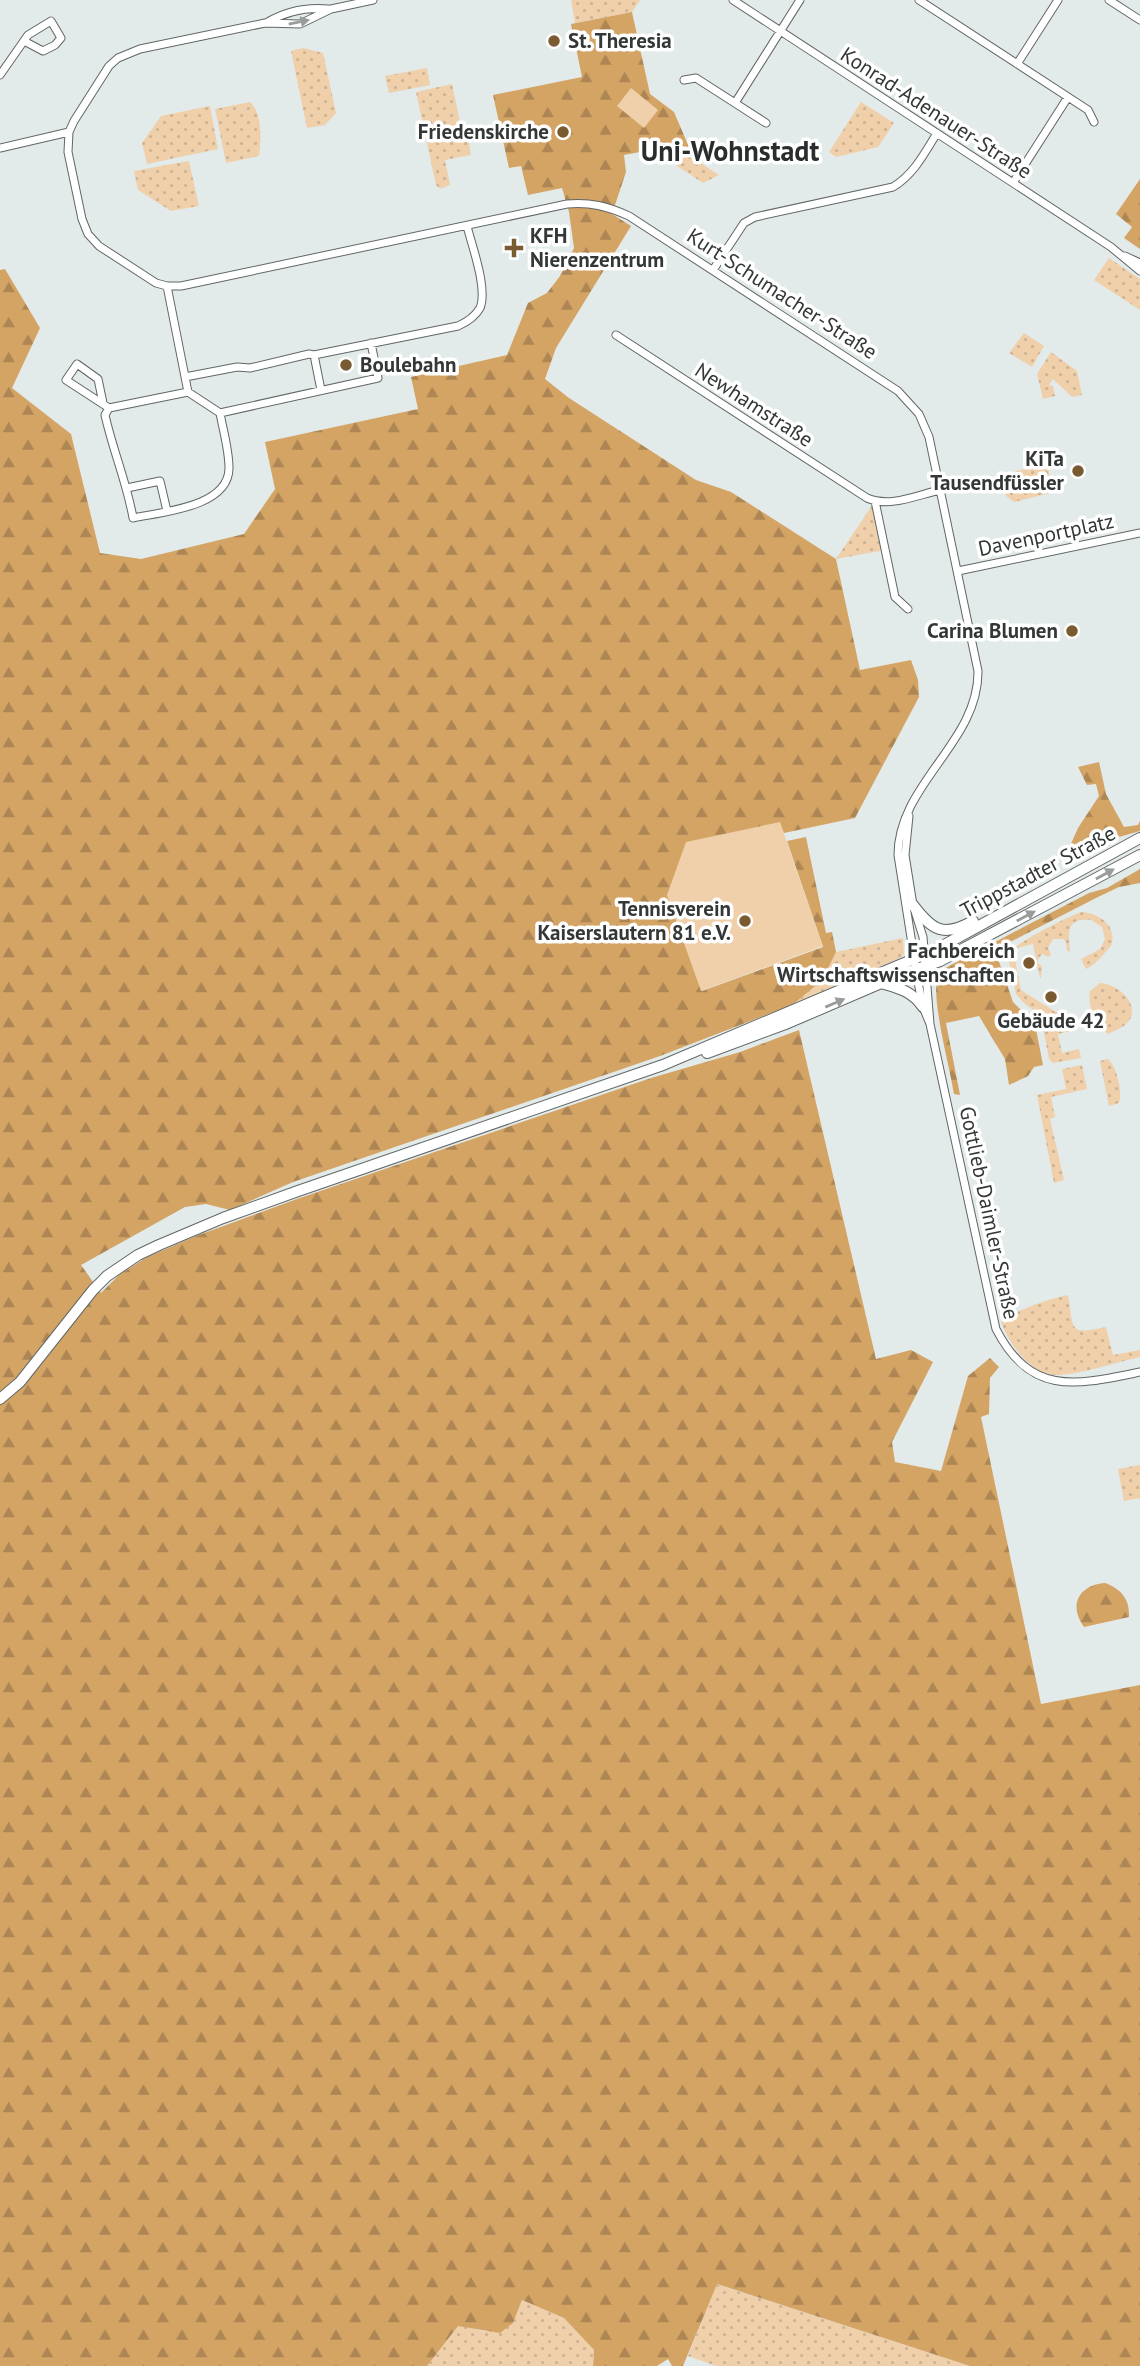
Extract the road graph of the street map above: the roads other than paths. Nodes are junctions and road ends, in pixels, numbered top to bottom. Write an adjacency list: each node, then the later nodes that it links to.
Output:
1 (373, 0): 7 (street)
2 (733, 0): 10 (street, Konrad-Adenauer-Straße)
3 (800, 0): 10 (street)
4 (919, 0): 12 (street)
5 (1058, 0): 12 (street)
6 (1109, 0): 8 (street)
7 (331, 9): 9 (street); 9 (street, one-way to 7)
8 (1140, 20)
9 (265, 23): 19 (street)
10 (780, 32): 16 (street); 20 (street, Konrad-Adenauer-Straße)
11 (24, 41): 11 (street); 13 (street)
12 (1017, 64): 15 (street)
13 (0, 75)
14 (684, 80): 16 (street)
15 (1069, 97): 17 (street); 22 (street)
16 (735, 103): 18 (street)
17 (1094, 122)
18 (766, 123)
19 (69, 132): 21 (street); 28 (street)
20 (937, 133): 22 (street, Konrad-Adenauer-Straße); 26 (street)
21 (0, 148)
22 (1013, 183): 24 (street, Konrad-Adenauer-Straße)
23 (467, 226): 26 (street, Kurt-Schumacher-Straße); 28 (street, Kurt-Schumacher-Straße); 30 (street)
24 (1121, 255): 25 (street, Konrad-Adenauer-Straße); 27 (street, Konrad-Adenauer-Straße)
25 (1140, 263)
26 (713, 270): 38 (street, Kurt-Schumacher-Straße)
27 (1140, 271)
28 (167, 286): 32 (street)
29 (616, 335): 39 (street, Newhamstraße)
30 (371, 343): 31 (street); 33 (street)
31 (314, 355): 32 (street); 33 (street)
32 (185, 377): 34 (street)
33 (321, 390): 36 (street)
34 (188, 392): 35 (street); 36 (street)
35 (106, 406): 35 (street); 37 (street)
36 (220, 413): 40 (street)
37 (127, 488): 40 (street); 40 (street)
38 (940, 489): 39 (street); 42 (street, Kurt-Schumacher-Straße)
39 (874, 501): 43 (street)
40 (167, 511)
41 (1140, 533): 42 (street, Davenportplatz)
42 (958, 571): 44 (street, Kurt-Schumacher-Straße)
43 (908, 609)
44 (910, 809): 47 (street, Kurt-Schumacher-Straße); 49 (street, Kurt-Schumacher-Straße)
45 (1140, 838): 48 (main road, Trippstadter Straße)
46 (1140, 855): 50 (main road, Trippstadter Straße, one-way to 46)
47 (914, 905): 48 (main road); 49 (street, Kurt-Schumacher-Straße)
48 (995, 918): 49 (main road, Trippstadter Straße)
49 (920, 955): 50 (street); 54 (main road, Trippstadter Straße)
50 (921, 968): 51 (main road, Trippstadter Straße); 52 (street, Gottlieb-Daimler-Straße); 53 (street, Gottlieb-Daimler-Straße)
51 (881, 983): 52 (main road); 54 (main road, Trippstadter Straße, one-way to 51)
52 (923, 1007): 53 (street, Gottlieb-Daimler-Straße)
53 (930, 1024): 55 (street, Gottlieb-Daimler-Straße)
54 (663, 1065): 56 (main road)
55 (1140, 1371)
56 (0, 1399)

